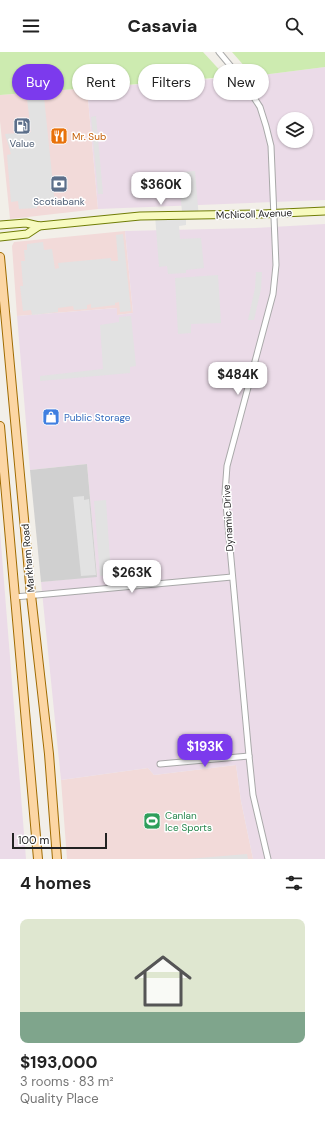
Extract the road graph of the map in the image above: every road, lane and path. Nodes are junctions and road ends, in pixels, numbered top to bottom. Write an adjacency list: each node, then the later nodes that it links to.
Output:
1 (219, 52): 3 (street, Dynamic Drive)
2 (325, 211): 3 (main road, McNicoll Avenue)
3 (273, 214): 5 (main road, McNicoll Avenue); 9 (street, Dynamic Drive)
4 (0, 225): 5 (main road, McNicoll Avenue)
5 (38, 226): 6 (main road, McNicoll Avenue)
6 (0, 237)
7 (0, 257): 10 (main road, Markham Road)
8 (0, 426): 11 (main road, Markham Road)
9 (232, 577): 10 (street); 12 (street, Dynamic Drive)
10 (31, 595): 11 (street); 15 (main road, Markham Road)
11 (15, 597): 14 (main road, Markham Road)
12 (249, 756): 13 (street); 16 (street, Dynamic Drive)
13 (160, 764)
14 (38, 859)
15 (57, 859)
16 (268, 859)

